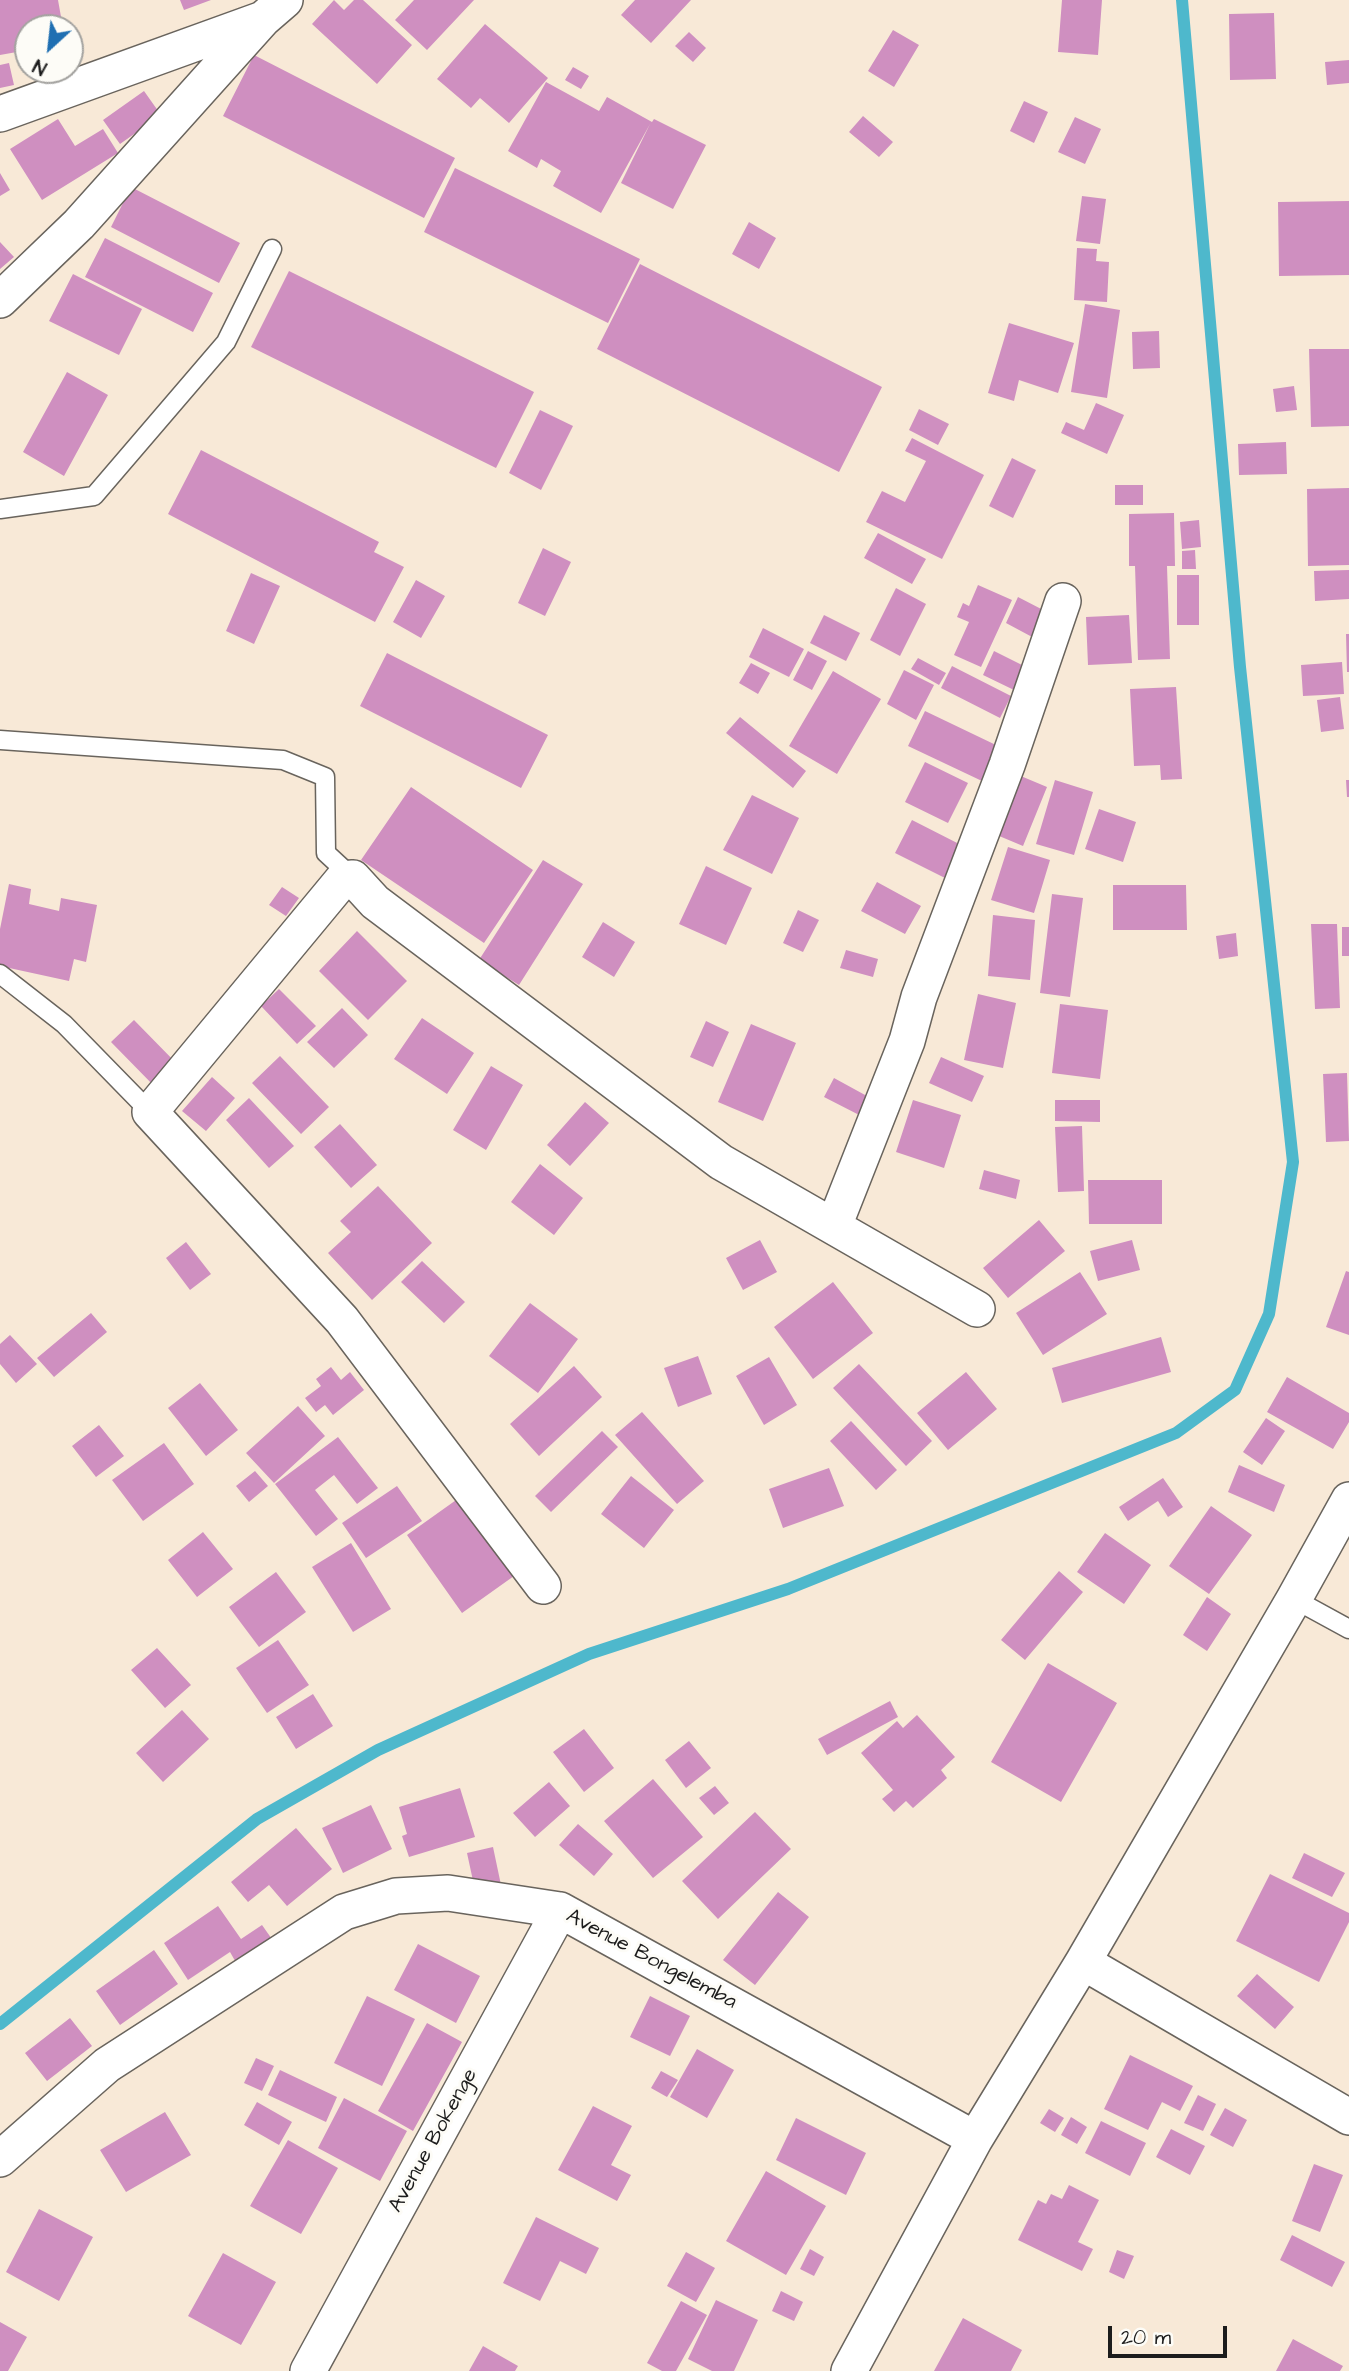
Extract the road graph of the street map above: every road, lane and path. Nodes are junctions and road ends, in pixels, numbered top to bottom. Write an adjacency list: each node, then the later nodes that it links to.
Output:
1 (274, 10): 2 (street); 4 (street)
2 (0, 114)
3 (272, 249): 5 (lane)
4 (0, 299)
5 (0, 509)
6 (1063, 601): 11 (street)
7 (0, 740): 8 (lane)
8 (353, 878): 10 (street); 11 (street)
9 (0, 974): 10 (lane)
10 (150, 1112): 14 (street)
11 (834, 1226): 12 (street)
12 (977, 1309)
13 (1349, 1500): 15 (street)
14 (542, 1586)
15 (1294, 1599): 16 (lane); 18 (street)
16 (1349, 1629)
17 (560, 1910): 20 (street, Avenue Bongelemba); 21 (street, Avenue Bongelemba); 22 (street, Avenue Bokenge)
18 (1083, 1962): 19 (street); 20 (street)
19 (1349, 2117)
20 (975, 2139): 23 (street)
21 (0, 2160)
22 (308, 2371)
23 (849, 2371)

